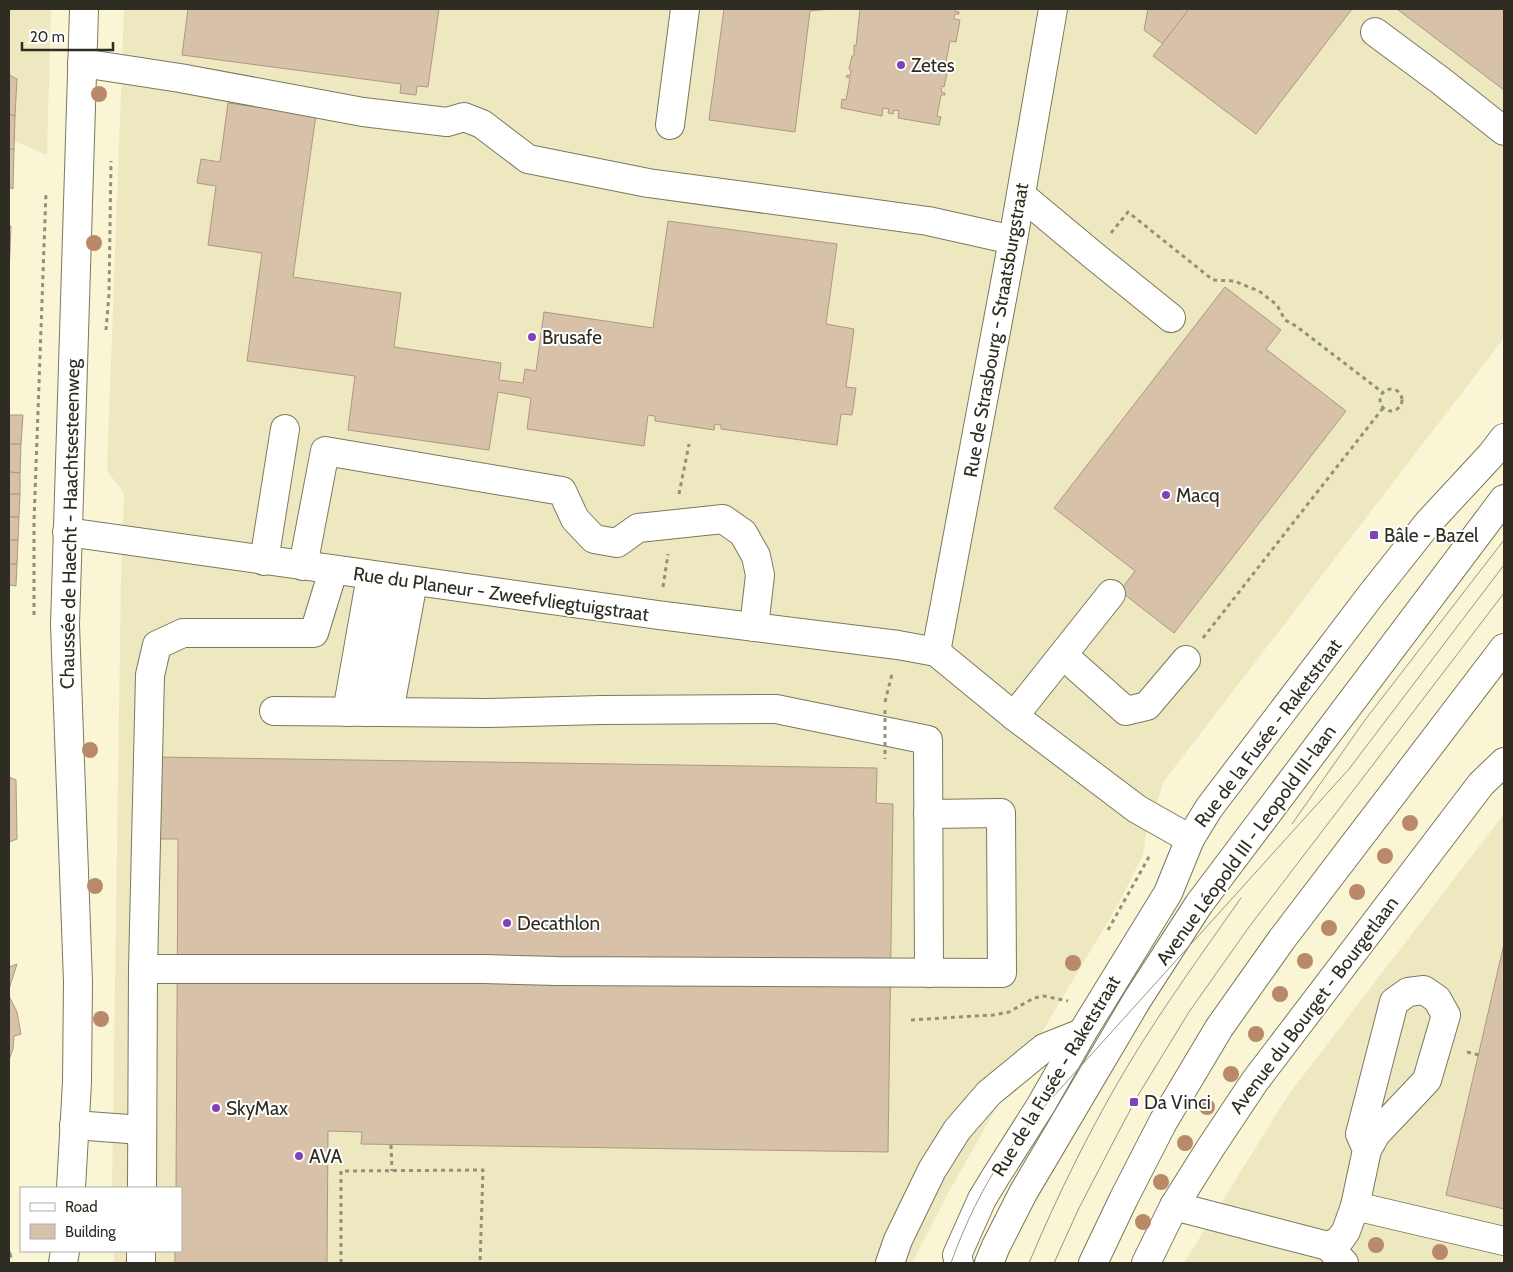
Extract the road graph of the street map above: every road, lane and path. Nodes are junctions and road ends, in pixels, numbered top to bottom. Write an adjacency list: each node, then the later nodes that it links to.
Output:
1 (84, 9): 5 (street, Chaussée de Haecht - Haachtsesteenweg)
2 (685, 9): 6 (street)
3 (1053, 9): 9 (street, Rue de Strasbourg - Straatsburgstraat)
4 (1375, 32): 7 (street)
5 (82, 63): 10 (street); 19 (street, Chaussée de Haecht - Haachtsesteenweg)
6 (670, 125)
7 (1504, 131)
8 (111, 158): 13 (path)
9 (1021, 195): 10 (street, Rue de Strasbourg - Straatsburgstraat); 11 (street)
10 (1013, 240): 27 (street, Rue de Strasbourg - Straatsburgstraat)
11 (1093, 255): 12 (street); 14 (path)
12 (1170, 318)
13 (106, 334)
14 (1382, 392): 15 (path); 15 (path)
15 (1382, 408): 29 (path)
16 (285, 429): 20 (street)
17 (1504, 438): 37 (street, Rue de la Fusée - Raketstraat)
18 (1504, 499): 40 (street, Avenue Léopold III - Leopold III-laan)
19 (67, 532): 20 (street, Rue du Planeur - Zweefvliegtuigstraat); 45 (street, Chaussée de Haecht - Haachtsesteenweg)
20 (264, 560): 21 (street, Rue du Planeur - Zweefvliegtuigstraat)
21 (303, 566): 22 (street, Rue du Planeur - Zweefvliegtuigstraat); 25 (street)
22 (333, 570): 23 (street, Rue du Planeur - Zweefvliegtuigstraat); 38 (street)
23 (392, 579): 25 (street, Rue du Planeur - Zweefvliegtuigstraat); 32 (street); 32 (street)
24 (1111, 594): 28 (street)
25 (754, 627): 27 (street, Rue du Planeur - Zweefvliegtuigstraat)
26 (1504, 648): 61 (street)
27 (936, 652): 33 (street)
28 (1062, 655): 29 (street); 33 (street)
29 (1186, 660)
30 (885, 710): 34 (path, bridge)
31 (274, 711): 32 (street)
32 (368, 712): 36 (street)
33 (1014, 716): 37 (street)
34 (885, 759)
35 (1504, 762): 52 (street, Avenue du Bourget - Bourgetlaan)
36 (928, 814): 39 (street); 39 (street)
37 (1190, 839): 41 (street, Rue de la Fusée - Raketstraat)
38 (143, 969): 39 (street); 46 (street)
39 (929, 973)
40 (1137, 1000): 41 (street); 60 (street, Avenue Léopold III - Leopold III-laan)
41 (1102, 1001): 44 (street, Rue de la Fusée - Raketstraat)
42 (1069, 1002): 43 (path)
43 (911, 1020)
44 (1082, 1033): 58 (street); 59 (street, Rue de la Fusée - Raketstraat)
45 (74, 1125): 46 (street); 50 (street, Chaussée de Haecht - Haachtsesteenweg)
46 (142, 1130): 51 (street)
47 (391, 1145): 49 (path)
48 (1367, 1150): 48 (street); 53 (street)
49 (392, 1171): 56 (path); 57 (path)
50 (70, 1187)
51 (142, 1187)
52 (1174, 1206): 55 (street); 62 (street, Avenue du Bourget - Bourgetlaan)
53 (1355, 1206): 54 (street); 55 (street)
54 (1504, 1241)
55 (1336, 1255)
56 (341, 1263)
57 (480, 1263)
58 (890, 1263)
59 (959, 1263)
60 (990, 1263)
61 (1093, 1263)
62 (1146, 1263)

